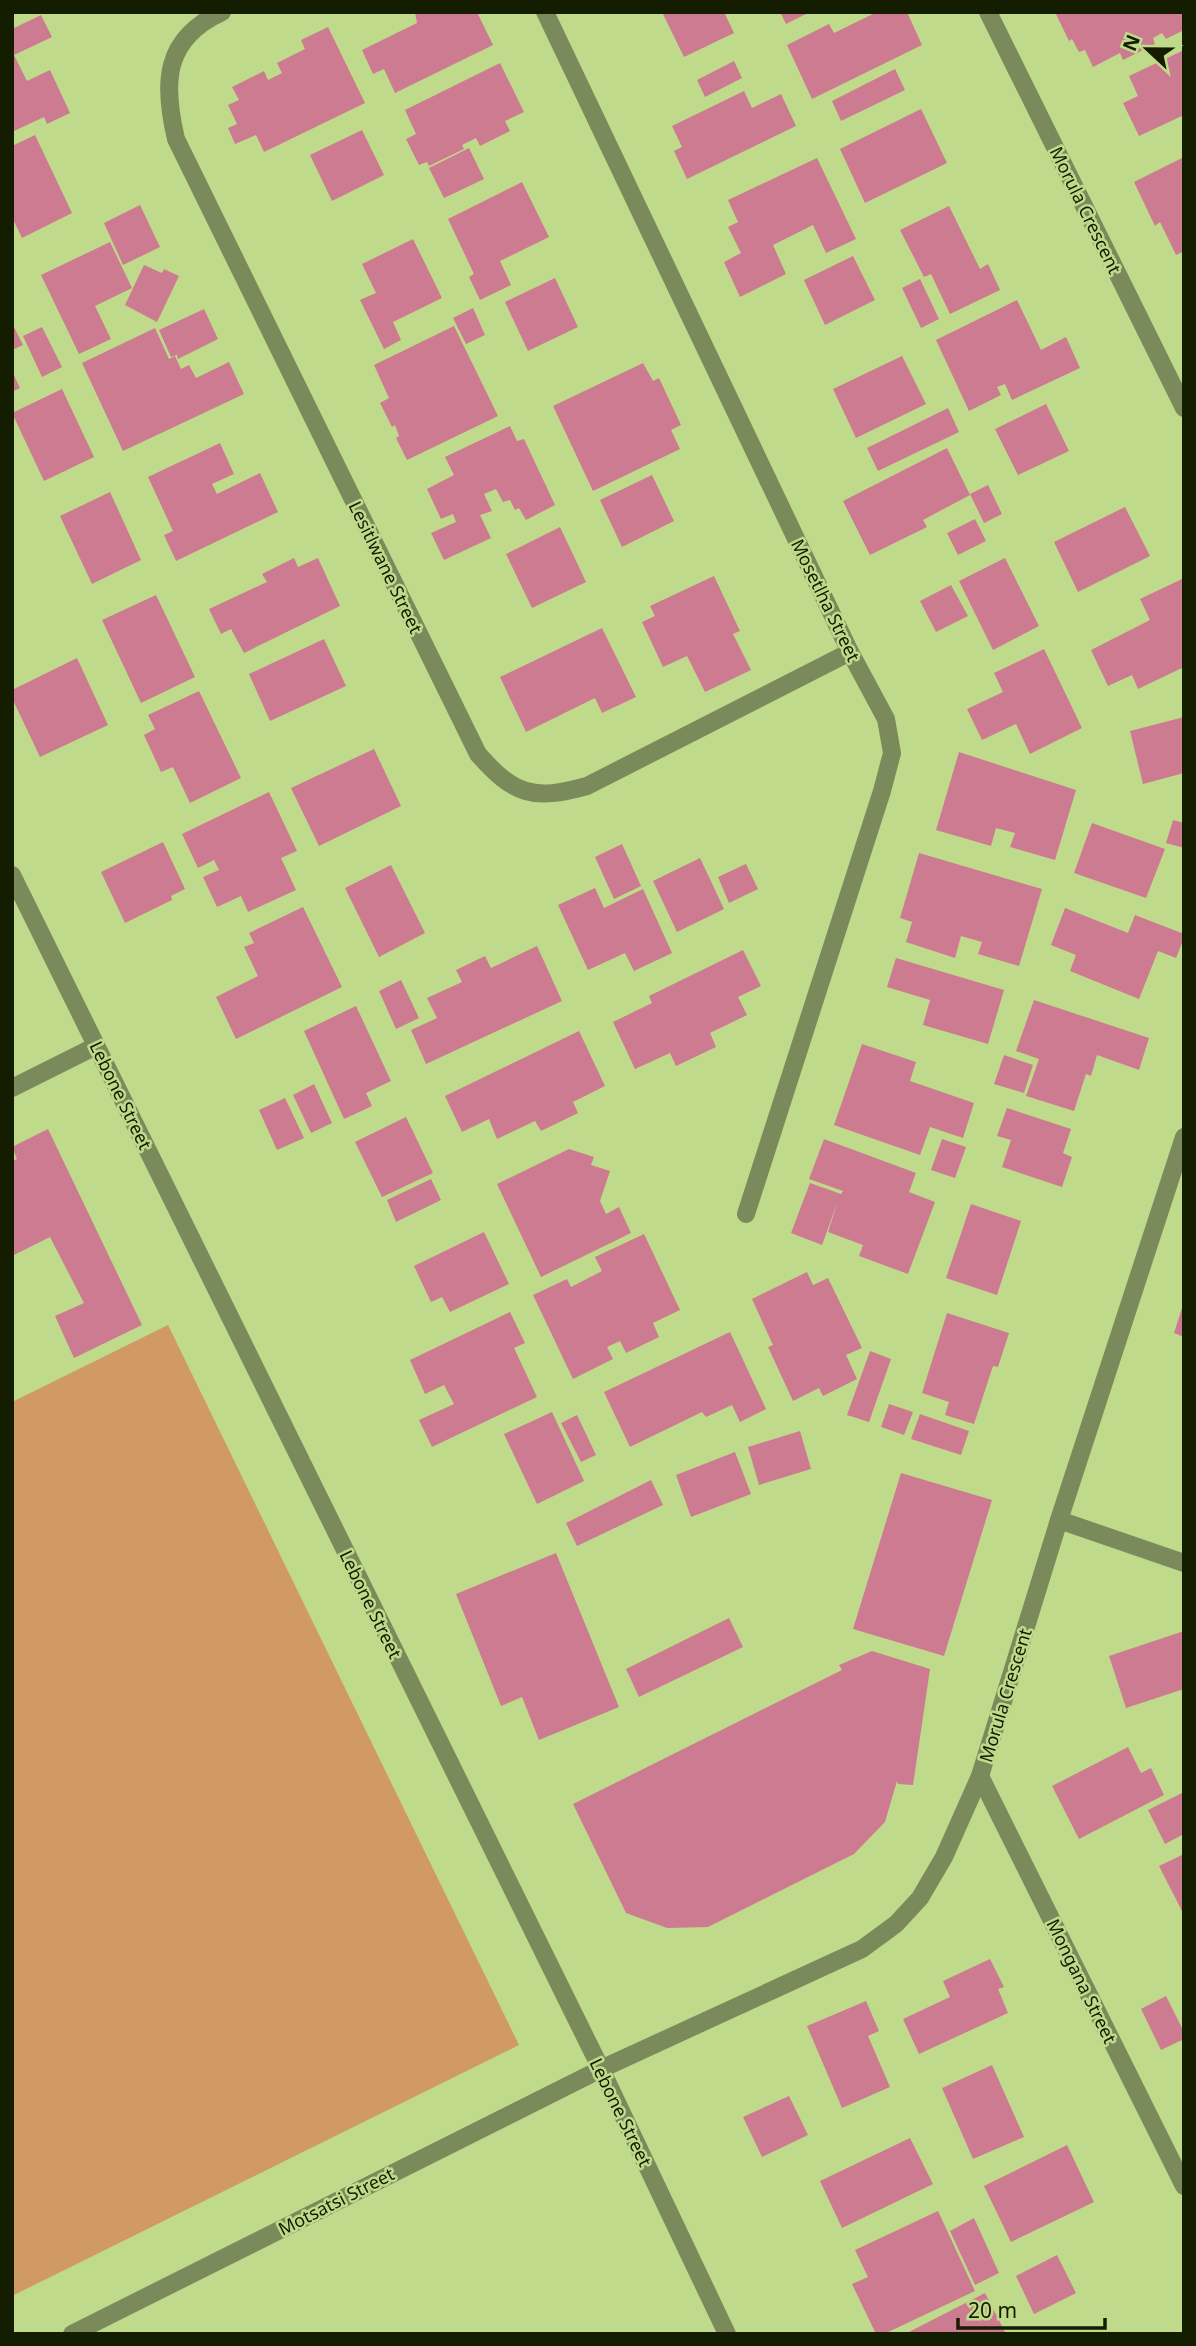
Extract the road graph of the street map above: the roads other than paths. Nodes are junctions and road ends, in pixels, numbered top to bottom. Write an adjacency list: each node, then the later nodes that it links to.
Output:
1 (222, 12): 5 (street, Lesitlwane Street)
2 (545, 12): 5 (street, Mosetlha Street)
3 (988, 12): 4 (street, Morula Crescent)
4 (1184, 408)
5 (850, 652): 10 (street, Mosetlha Street)
6 (12, 875): 7 (street, Lebone Street)
7 (96, 1046): 8 (street); 14 (street, Lebone Street)
8 (12, 1088)
9 (1183, 1141): 11 (street, Morula Crescent)
10 (746, 1214)
11 (1059, 1520): 12 (street); 13 (street, Morula Crescent)
12 (1184, 1563)
13 (980, 1776): 14 (street, Morula Crescent); 15 (street, Mongana Street)
14 (601, 2069): 16 (street, Motsatsi Street); 17 (street, Lebone Street)
15 (1184, 2186)
16 (72, 2334)
17 (727, 2334)

